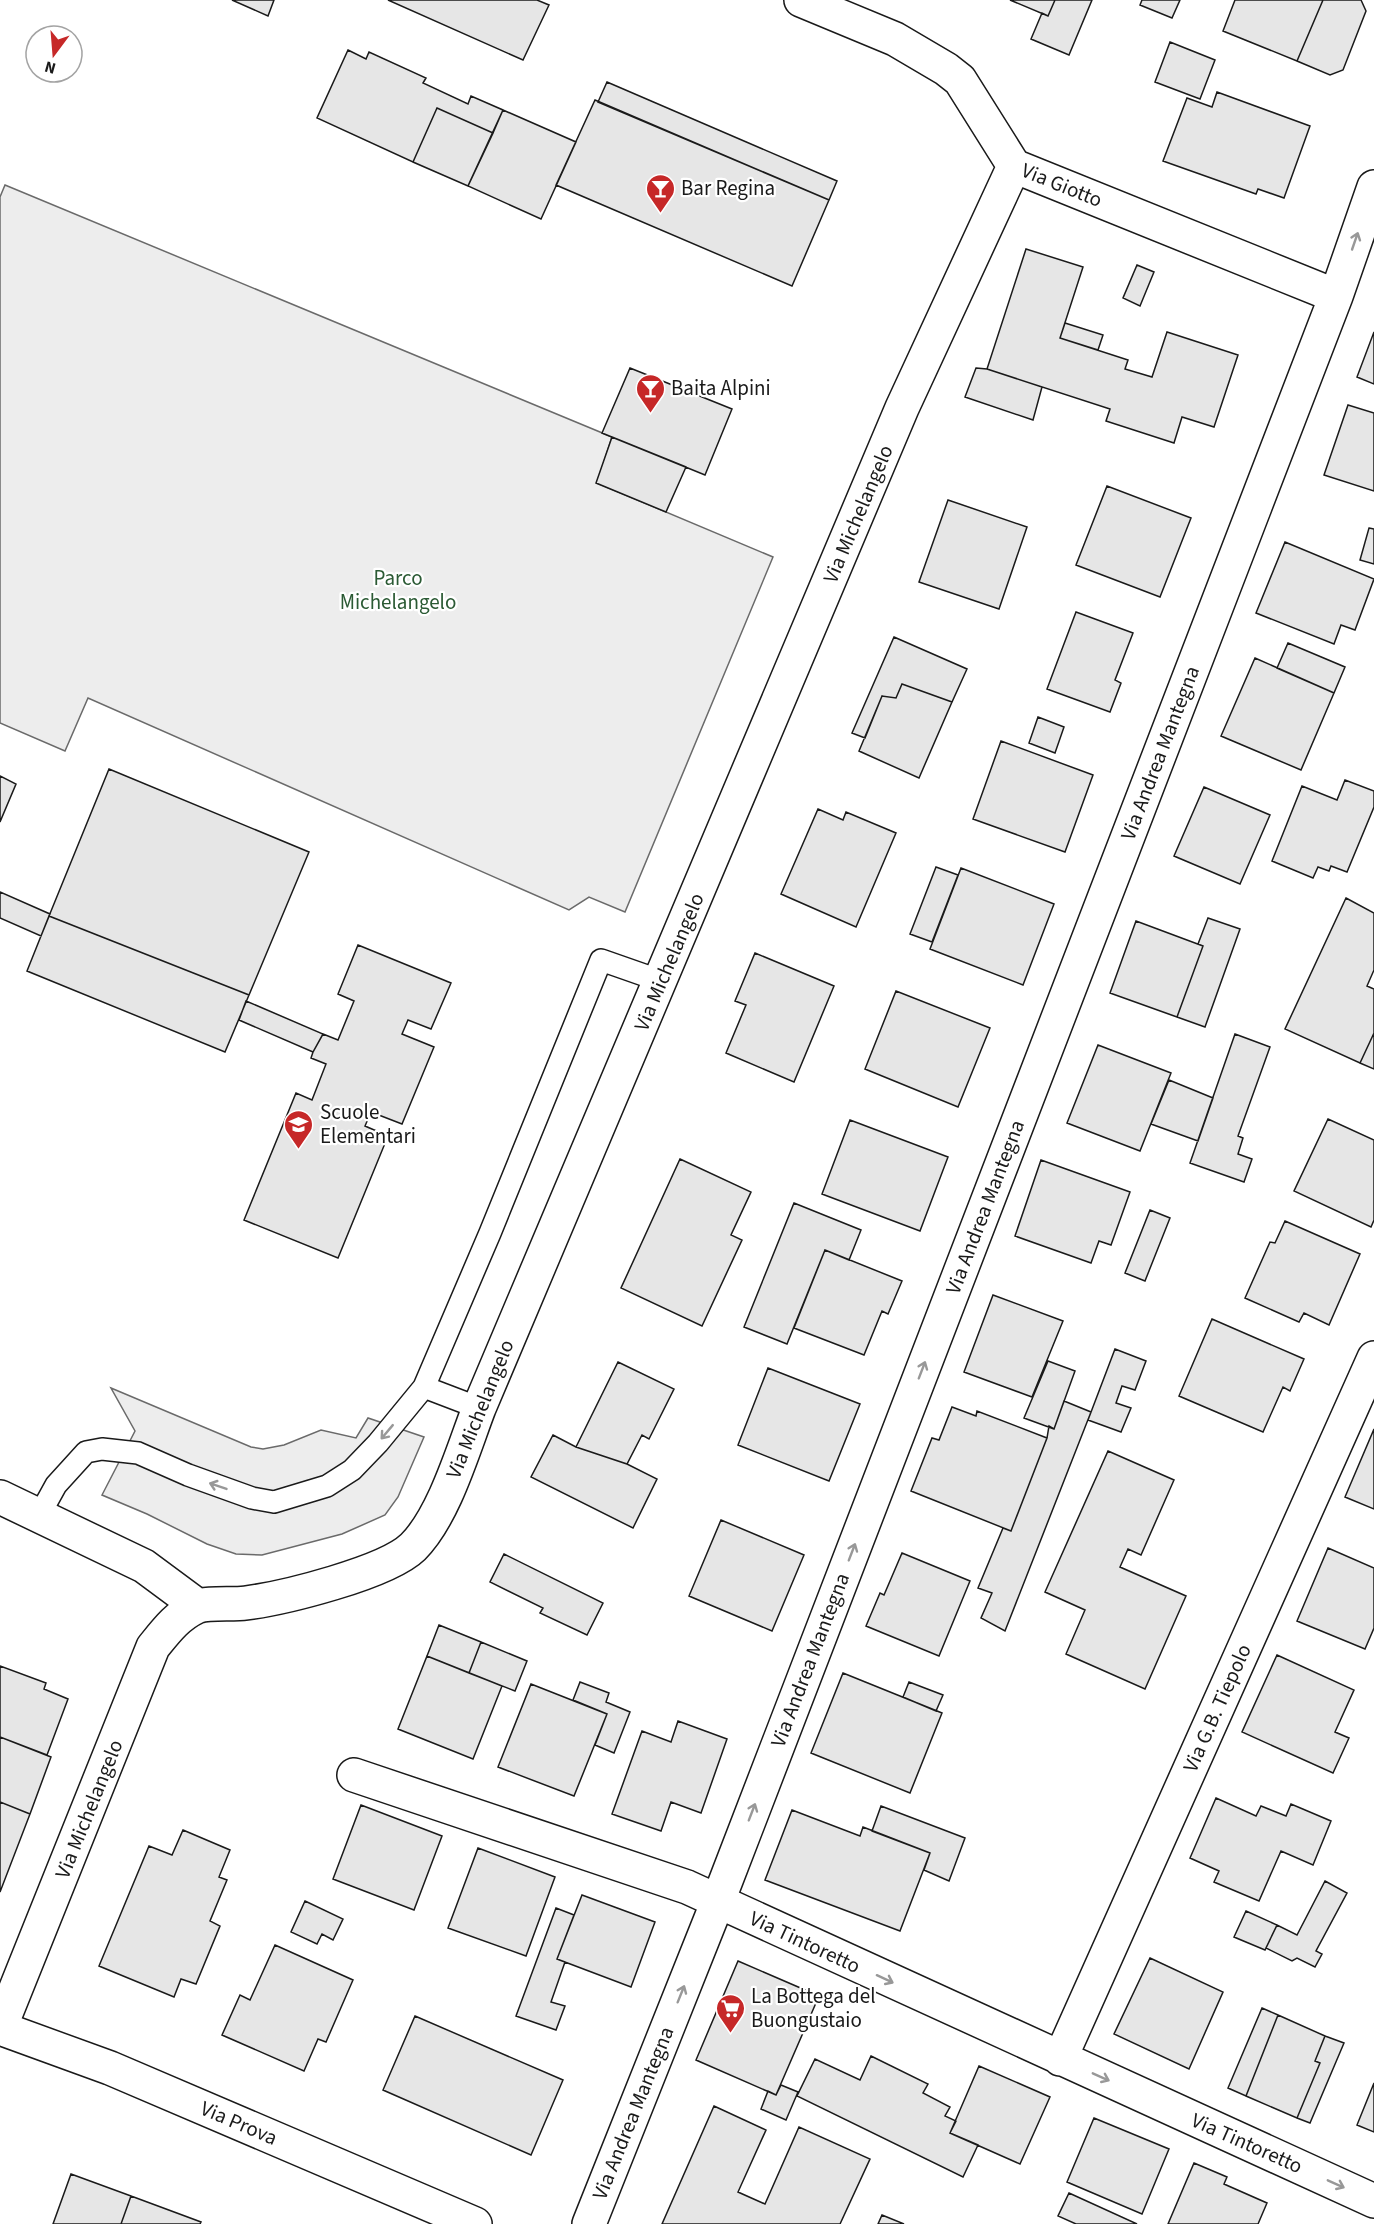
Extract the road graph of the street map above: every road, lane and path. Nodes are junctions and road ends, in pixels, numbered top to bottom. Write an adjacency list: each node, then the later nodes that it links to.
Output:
1 (801, 0): 2 (street, Via Giotto)
2 (1014, 166): 4 (street, Via Giotto); 5 (street, Via Michelangelo)
3 (1374, 187): 4 (street, Via Andrea Mantegna, one-way to 3)
4 (1336, 296): 13 (street, Via Andrea Mantegna, one-way to 4)
5 (661, 981): 7 (lane); 8 (street, Via Michelangelo)
6 (1374, 1358): 15 (street, Via G.B. Tiepolo)
7 (424, 1387): 8 (lane); 10 (lane, one-way to 10)
8 (479, 1408): 11 (street, Via Michelangelo)
9 (0, 1497): 10 (street)
10 (40, 1514): 11 (street)
11 (198, 1606): 14 (street, Via Michelangelo)
12 (354, 1775): 13 (street, Via Tintoretto)
13 (718, 1902): 15 (street, Via Tintoretto, one-way to 15); 18 (street, Via Andrea Mantegna, one-way to 13)
14 (0, 2028): 17 (street, Via Prova)
15 (1060, 2059): 16 (street, Via Tintoretto, one-way to 16)
16 (1374, 2201)
17 (475, 2224)
18 (589, 2224)

